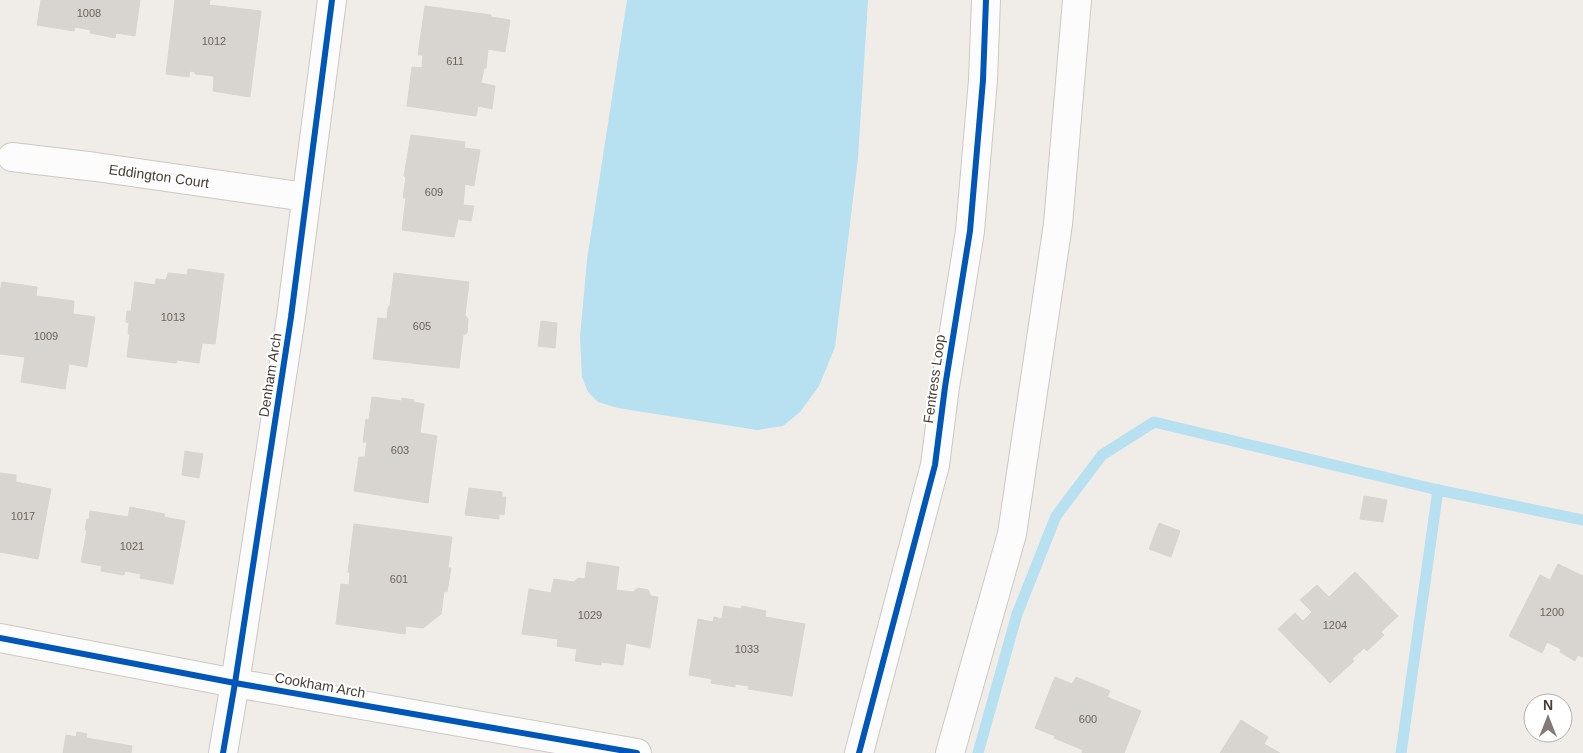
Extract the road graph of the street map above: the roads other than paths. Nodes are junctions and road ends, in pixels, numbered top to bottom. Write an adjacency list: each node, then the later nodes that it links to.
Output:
1 (332, 0): 5 (street, Denham Arch)
2 (986, 0): 10 (street, Fentress Loop)
3 (1077, 0): 11 (street)
4 (12, 157): 5 (street, Eddington Court)
5 (306, 198): 7 (street, Denham Arch)
6 (0, 638): 7 (street, Cookham Arch)
7 (235, 683): 8 (street, Denham Arch); 9 (street, Cookham Arch)
8 (223, 753)
9 (637, 753)
10 (859, 753)
11 (950, 753)

